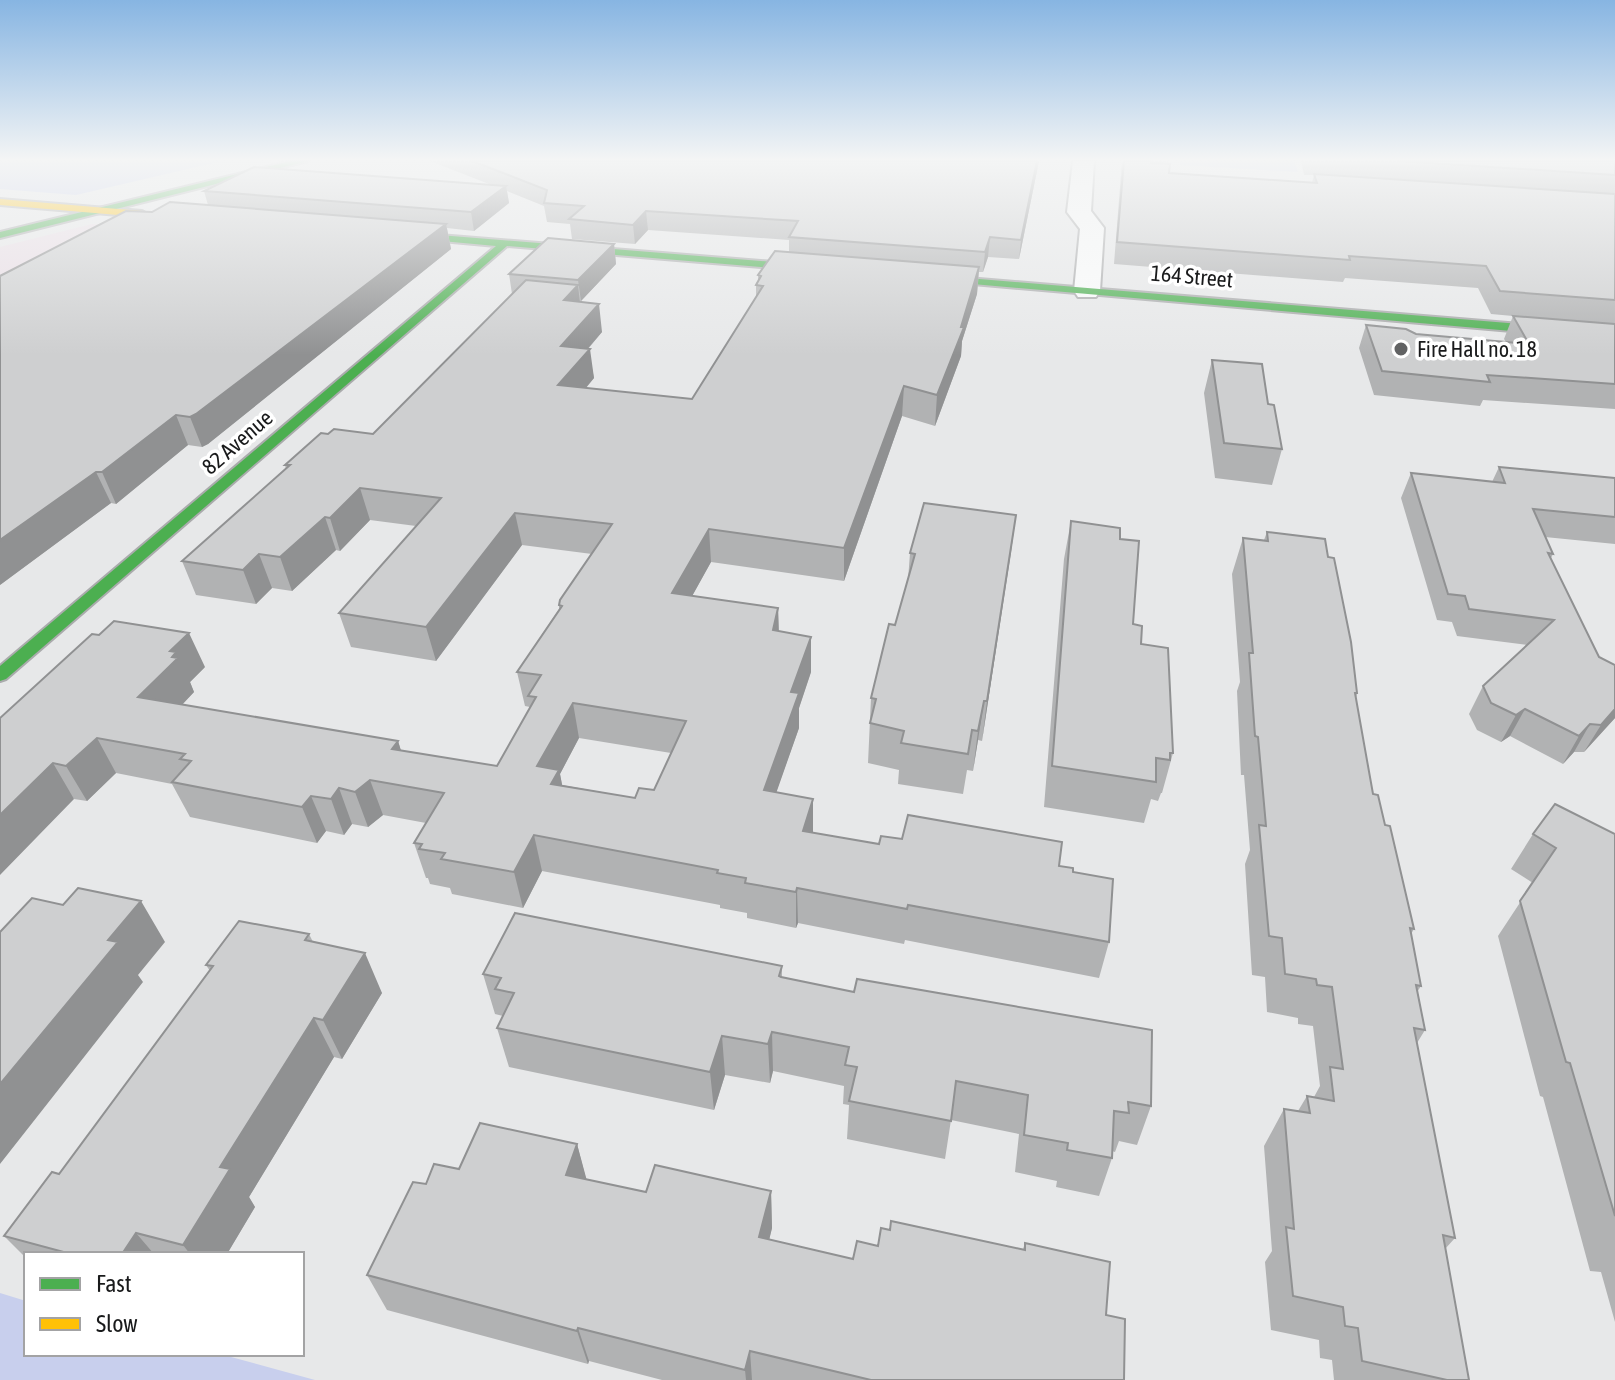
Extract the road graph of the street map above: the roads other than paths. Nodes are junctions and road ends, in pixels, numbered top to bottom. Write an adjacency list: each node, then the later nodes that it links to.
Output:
1 (40, 225): 4 (street)
2 (1090, 225): 8 (street)
3 (368, 232): 5 (street)
4 (0, 235)
5 (504, 244): 6 (street); 10 (street, 82 Avenue)
6 (847, 271)
7 (907, 276): 8 (street, 164 Street)
8 (1087, 291): 9 (street, 164 Street)
9 (1615, 336)
10 (0, 675)

